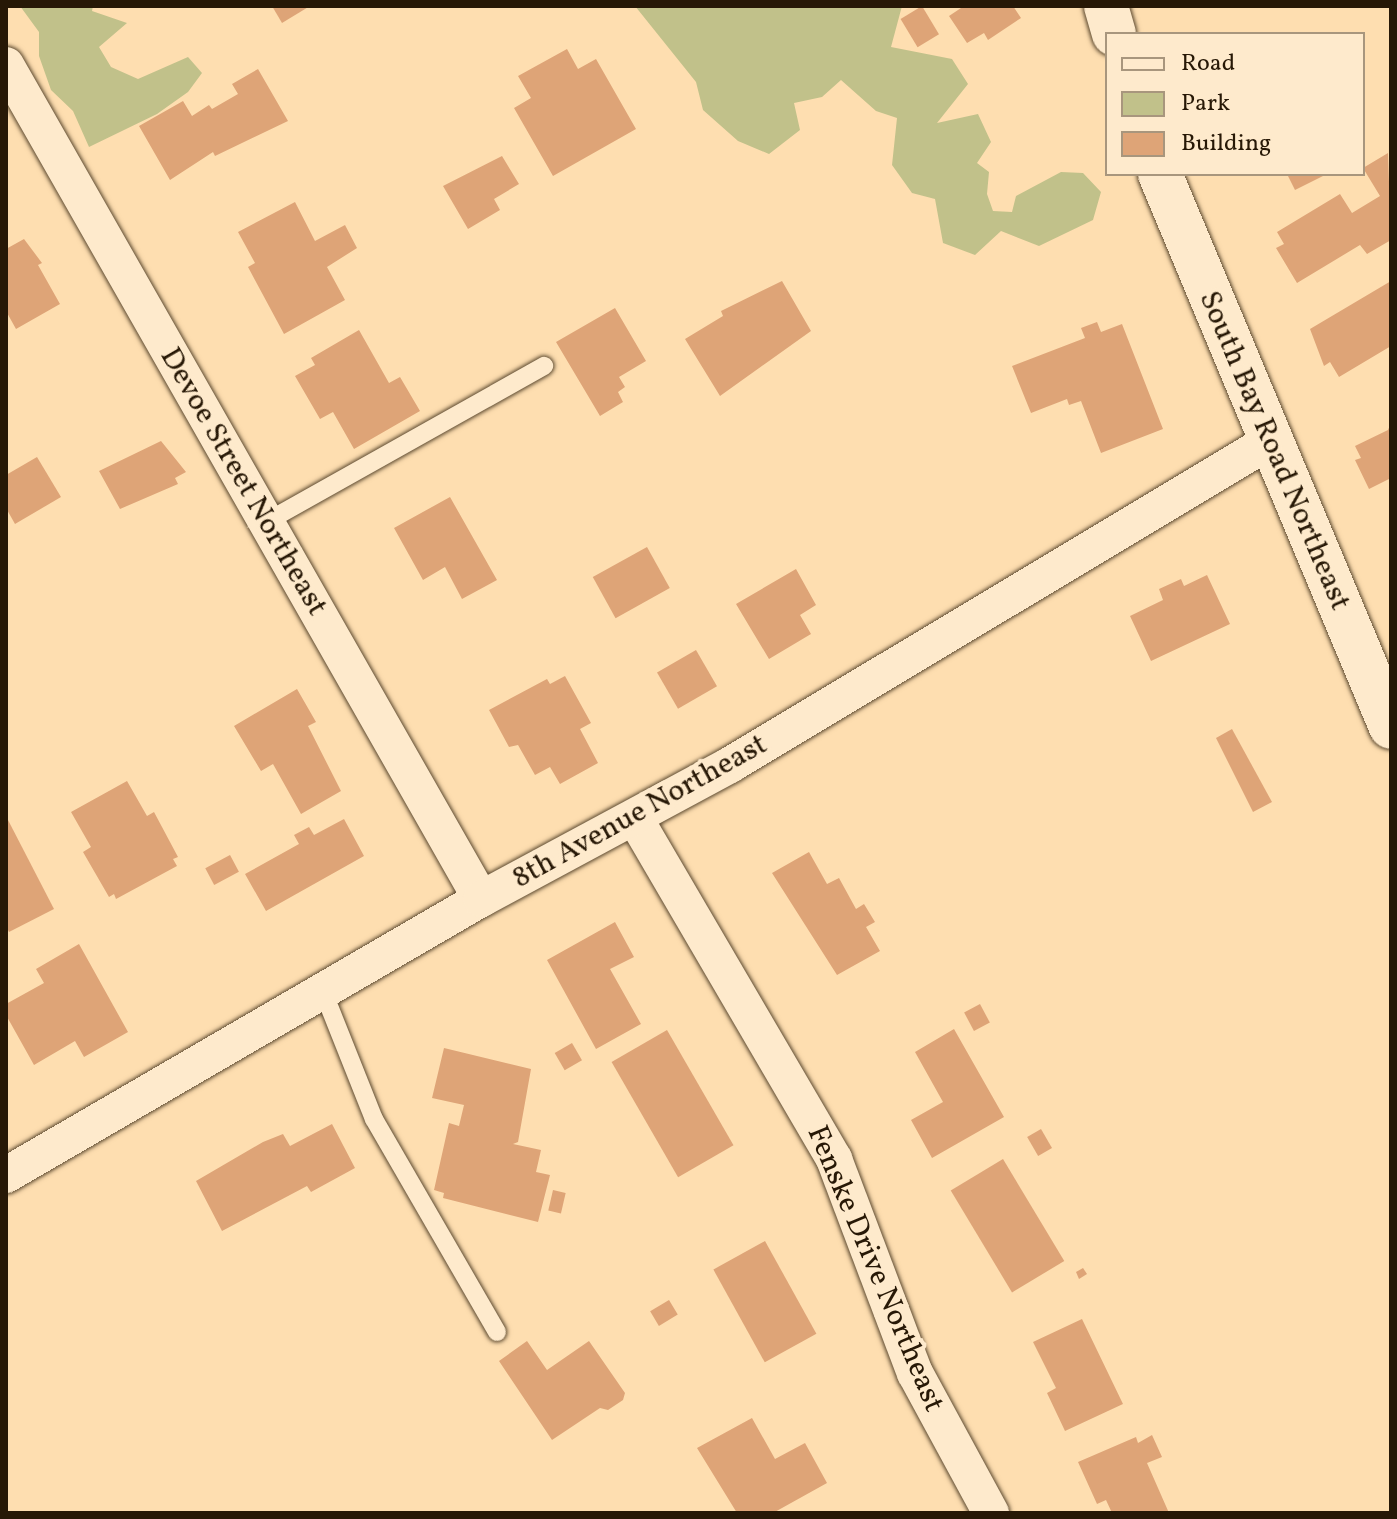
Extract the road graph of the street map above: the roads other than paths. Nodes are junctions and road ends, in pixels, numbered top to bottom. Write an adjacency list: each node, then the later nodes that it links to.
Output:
1 (1106, 6): 2 (street)
2 (1113, 32)
3 (6, 65): 7 (street, Devoe Street Northeast)
4 (1161, 176): 6 (street, South Bay Road Northeast)
5 (544, 366): 7 (lane)
6 (1270, 441): 8 (street, South Bay Road Northeast); 9 (street, 8th Avenue Northeast)
7 (266, 522): 10 (street, Devoe Street Northeast)
8 (1391, 727)
9 (636, 820): 10 (street, 8th Avenue Northeast); 14 (street, Fenske Drive Northeast)
10 (481, 899): 11 (street, 8th Avenue Northeast)
11 (323, 991): 12 (street, 8th Avenue Northeast); 13 (lane)
12 (6, 1175)
13 (497, 1332)
14 (991, 1513)

